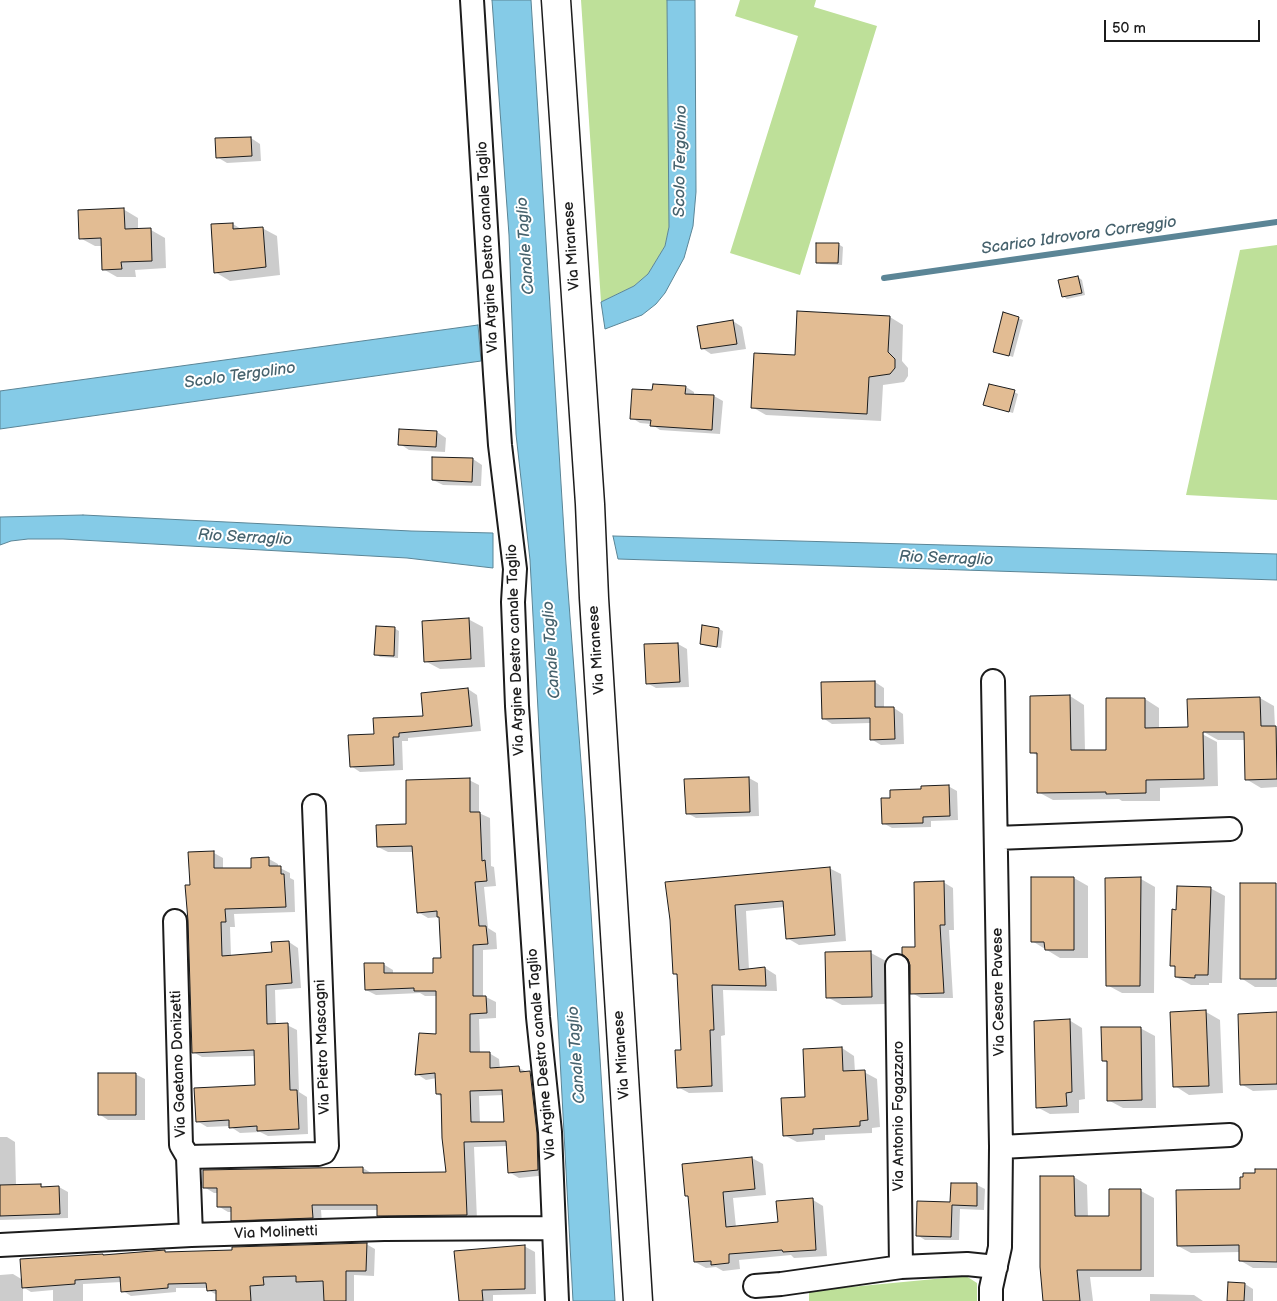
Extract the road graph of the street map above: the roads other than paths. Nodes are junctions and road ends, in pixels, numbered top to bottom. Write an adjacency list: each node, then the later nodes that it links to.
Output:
1 (472, 0): 12 (street, Via Argine Destro canale Taglio)
2 (556, 0): 19 (main road, Via Miranese)
3 (993, 681): 6 (street, Via Cesare Pavese)
4 (314, 806): 11 (street, Via Pietro Mascagni)
5 (1230, 828): 6 (street)
6 (996, 838): 10 (street, Via Cesare Pavese)
7 (175, 921): 11 (street, Via Gaetano Donizetti)
8 (897, 966): 15 (street, Via Antonio Fogazzaro)
9 (1230, 1135): 10 (street)
10 (1001, 1147): 16 (street, Via Cesare Pavese)
11 (188, 1157): 13 (street, Via Gaetano Donizetti)
12 (553, 1228): 13 (street, Via Molinetti); 18 (street, Via Argine Destro canale Taglio)
13 (191, 1235): 14 (street, Via Molinetti)
14 (0, 1245)
15 (901, 1267): 16 (street); 17 (street)
16 (996, 1267): 20 (street, Via Cesare Pavese)
17 (755, 1286)
18 (557, 1301)
19 (638, 1301)
20 (991, 1301)

